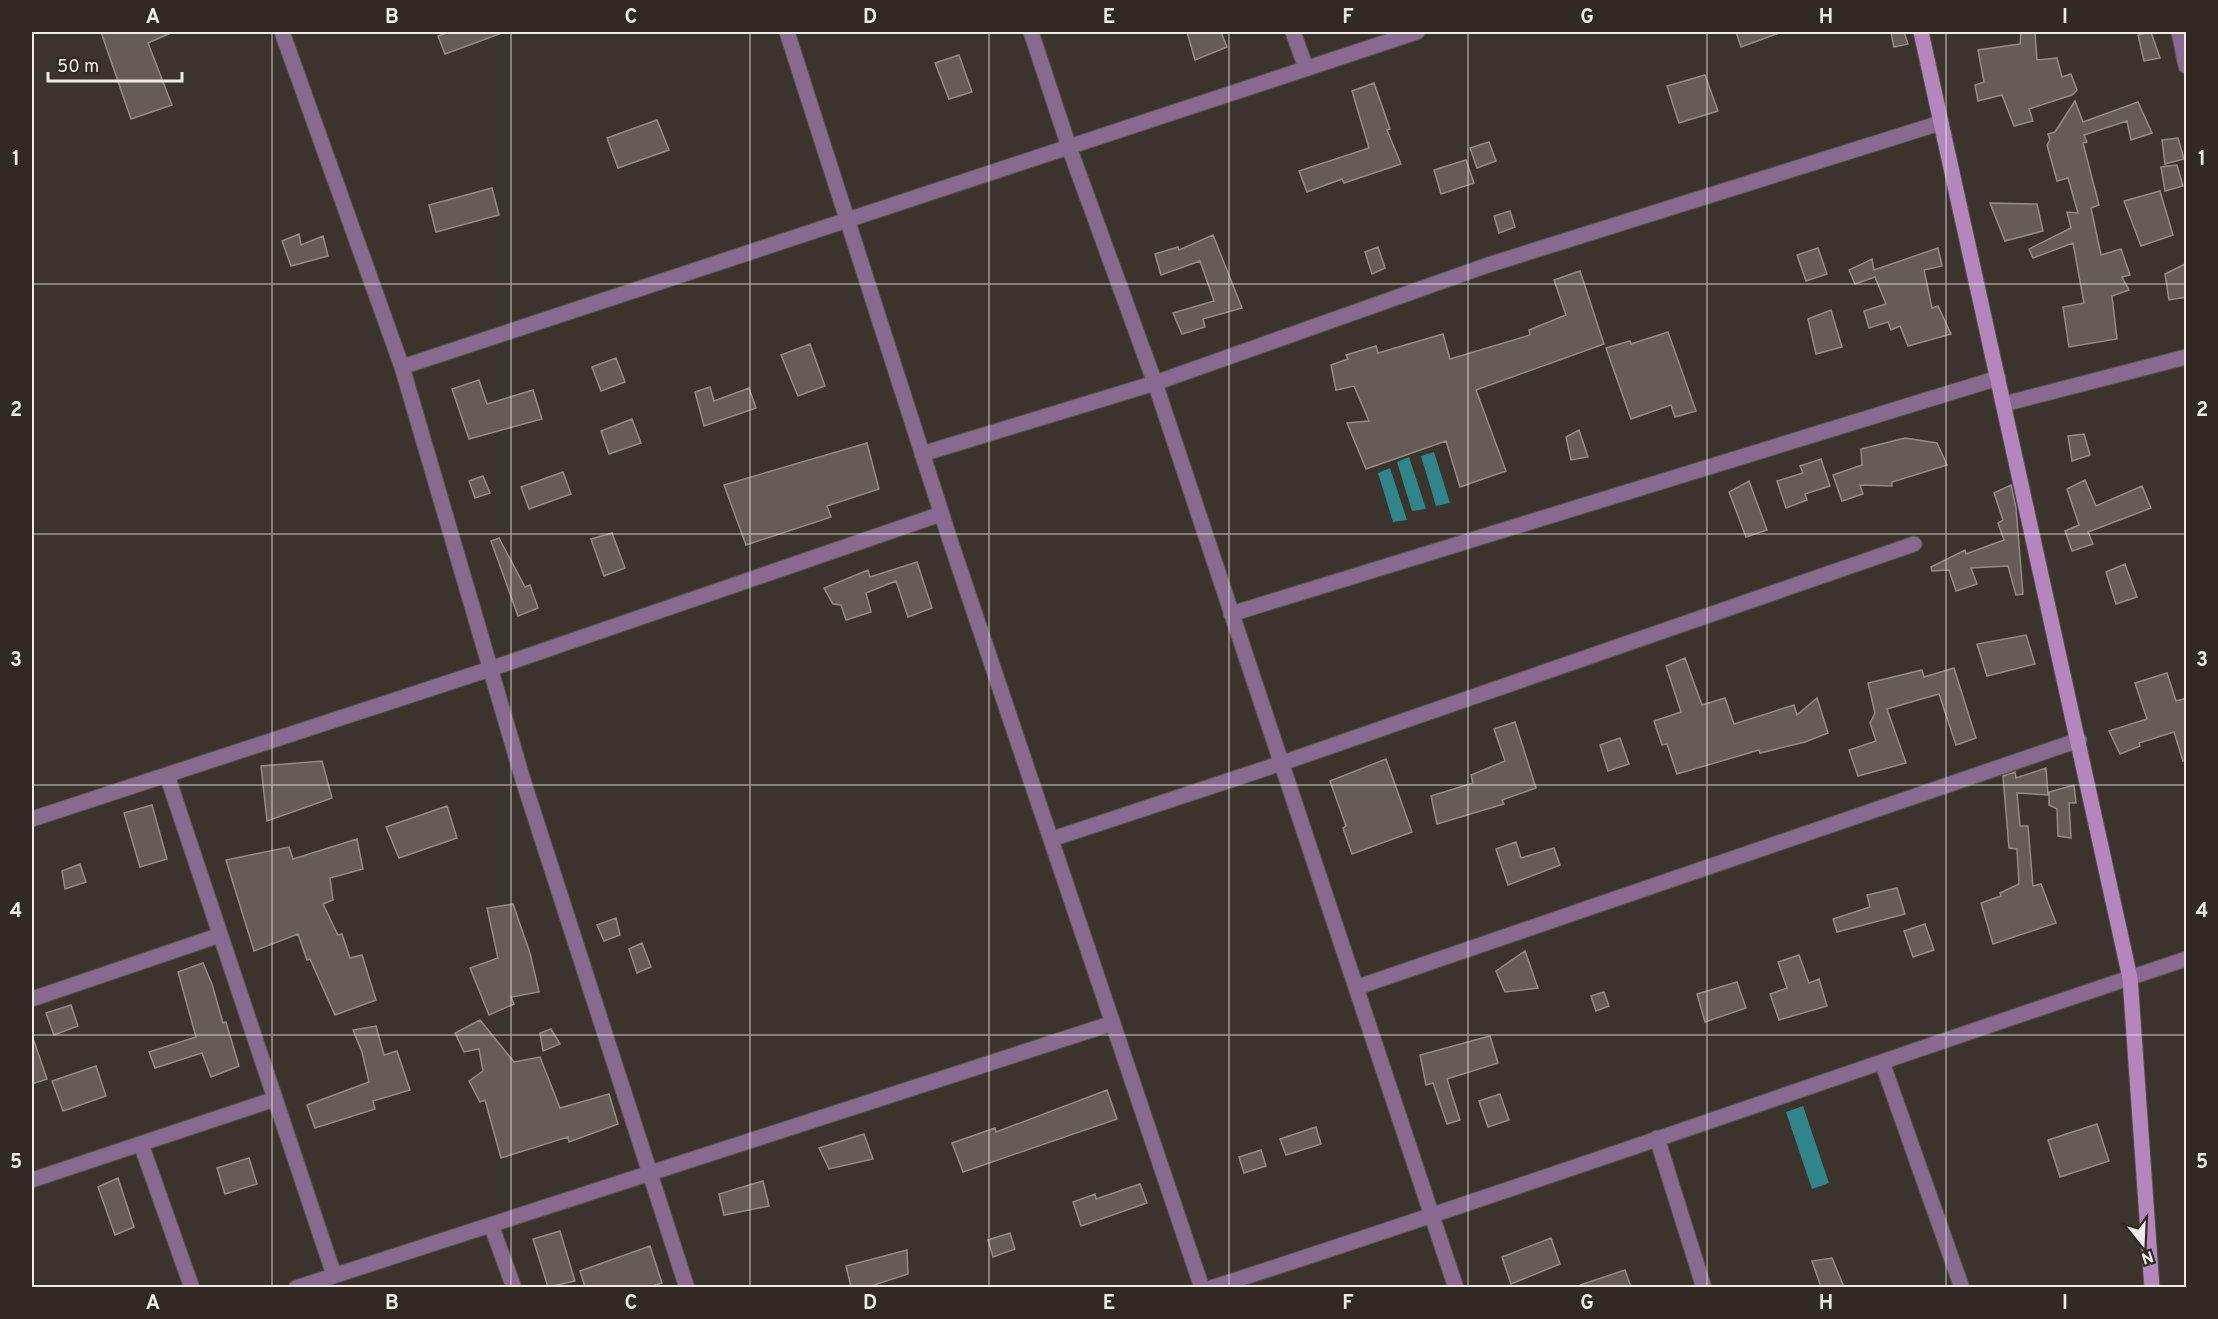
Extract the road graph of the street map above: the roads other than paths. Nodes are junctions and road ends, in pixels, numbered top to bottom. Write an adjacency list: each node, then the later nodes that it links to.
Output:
1 (282, 32): 14 (street)
2 (787, 32): 12 (street)
3 (1031, 32): 11 (street)
4 (1293, 32): 9 (street)
5 (1417, 32): 9 (street)
6 (1921, 32): 10 (main road)
7 (2179, 32): 8 (street)
8 (2187, 66)
9 (1306, 68): 11 (street)
10 (1940, 123): 15 (main road); 16 (street)
11 (1069, 147): 12 (street); 16 (street)
12 (847, 220): 14 (street); 18 (street)
13 (2187, 357): 17 (street)
14 (402, 367): 22 (street)
15 (1998, 378): 17 (main road); 21 (street)
16 (1155, 383): 18 (street); 21 (street)
17 (2004, 405): 23 (main road)
18 (922, 454): 19 (street)
19 (941, 514): 22 (street); 27 (street)
20 (1914, 544): 24 (street)
21 (1231, 614): 24 (street)
22 (490, 669): 25 (street); 38 (street)
23 (2079, 740): 30 (main road); 31 (street)
24 (1282, 762): 27 (street); 31 (street)
25 (167, 775): 26 (street); 28 (street)
26 (32, 819)
27 (1052, 838): 33 (street)
28 (220, 935): 32 (street); 35 (street)
29 (2187, 959): 30 (street)
30 (2130, 978): 34 (street); 52 (main road)
31 (1358, 987): 40 (street)
32 (32, 999)
33 (1113, 1023): 38 (street); 47 (street)
34 (1882, 1062): 36 (street); 51 (street)
35 (275, 1099): 37 (street); 42 (street)
36 (1657, 1138): 40 (street); 50 (street)
37 (141, 1144): 39 (street); 43 (street)
38 (650, 1173): 41 (street); 46 (street)
39 (32, 1180)
40 (1434, 1216): 48 (street); 49 (street)
41 (491, 1225): 42 (street); 45 (street)
42 (334, 1275): 44 (street)
43 (192, 1287)
44 (296, 1287)
45 (514, 1287)
46 (687, 1287)
47 (1202, 1287)
48 (1211, 1287)
49 (1456, 1287)
50 (1704, 1287)
51 (1962, 1287)
52 (2152, 1287)

